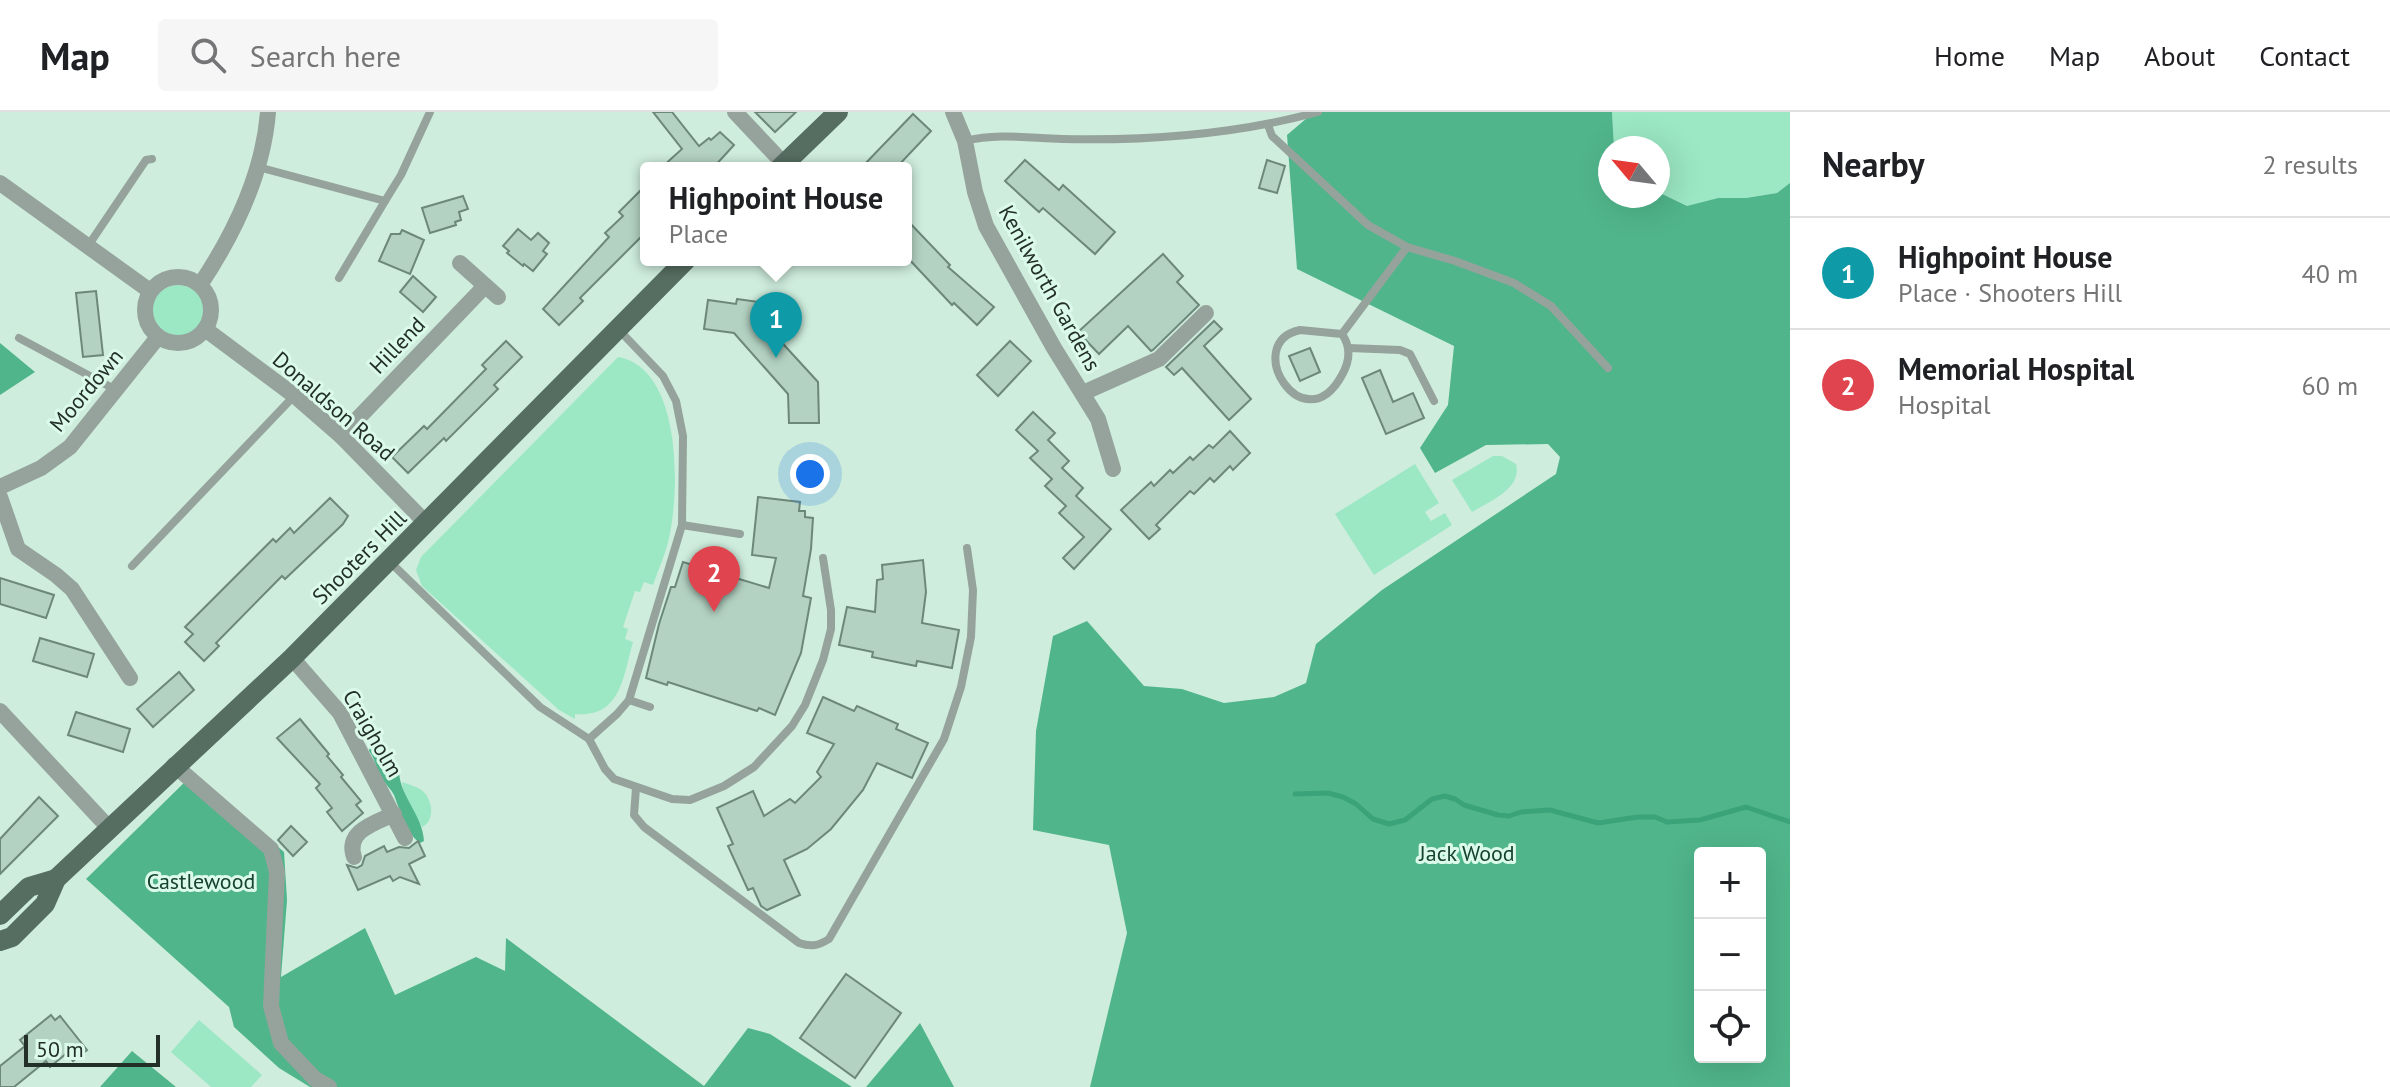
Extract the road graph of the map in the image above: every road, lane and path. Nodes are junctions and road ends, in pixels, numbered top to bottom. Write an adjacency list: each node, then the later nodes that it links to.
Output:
1 (268, 112): 12 (street)
2 (430, 112): 14 (lane)
3 (735, 112): 10 (street)
4 (838, 112): 11 (main road)
5 (953, 112): 8 (street, Kenilworth Gardens)
6 (1318, 112): 7 (lane)
7 (1268, 125): 8 (lane); 16 (lane)
8 (965, 141): 31 (street, Kenilworth Gardens)
9 (152, 159): 15 (lane)
10 (779, 162)
11 (786, 162)
12 (257, 167): 14 (lane); 20 (street)
13 (0, 183): 15 (street)
14 (385, 201): 19 (lane)
15 (88, 246): 21 (street)
16 (1407, 247): 25 (lane); 29 (lane)
17 (460, 263): 34 (street, Hillend)
18 (680, 266): 24 (main road, Shooters Hill)
19 (339, 278)
20 (200, 285): 21 (street); 23 (street)
21 (150, 291): 26 (street)
22 (1206, 313): 31 (street, Kenilworth Gardens)
23 (205, 329): 26 (street); 32 (street, Donaldson Road)
24 (618, 329): 38 (main road, Shooters Hill); 39 (lane)
25 (1342, 334): 28 (lane); 28 (lane)
26 (158, 337): 30 (street, Moordown)
27 (19, 338): 30 (lane)
28 (1349, 348): 33 (lane)
29 (1608, 368)
30 (116, 391): 36 (street, Moordown)
31 (1083, 393): 35 (street, Kenilworth Gardens)
32 (295, 396): 34 (street, Donaldson Road); 44 (lane)
33 (1434, 401)
34 (341, 436): 38 (street, Donaldson Road)
35 (1113, 469)
36 (0, 487)
37 (0, 497): 46 (street)
38 (426, 523): 43 (main road, Shooters Hill)
39 (682, 525): 40 (lane); 47 (lane)
40 (740, 534)
41 (967, 548): 52 (lane)
42 (823, 558): 52 (lane)
43 (389, 561): 45 (main road, Shooters Hill); 50 (lane)
44 (132, 566)
45 (292, 658): 51 (main road, Shooters Hill); 53 (street, Craigholm)
46 (130, 678)
47 (629, 700): 48 (lane); 50 (lane)
48 (650, 707)
49 (0, 711): 54 (street)
50 (589, 739): 52 (lane)
51 (174, 765): 54 (main road, Shooters Hill); 60 (street)
52 (636, 788)
53 (394, 814): 55 (street, Craigholm); 56 (street)
54 (108, 827): 57 (main road, Shooters Hill)
55 (405, 838)
56 (354, 857)
57 (56, 879): 58 (main road, Shooters Hill); 59 (main road, Shooters Hill)
58 (0, 915)
59 (0, 941)
60 (329, 1087)

